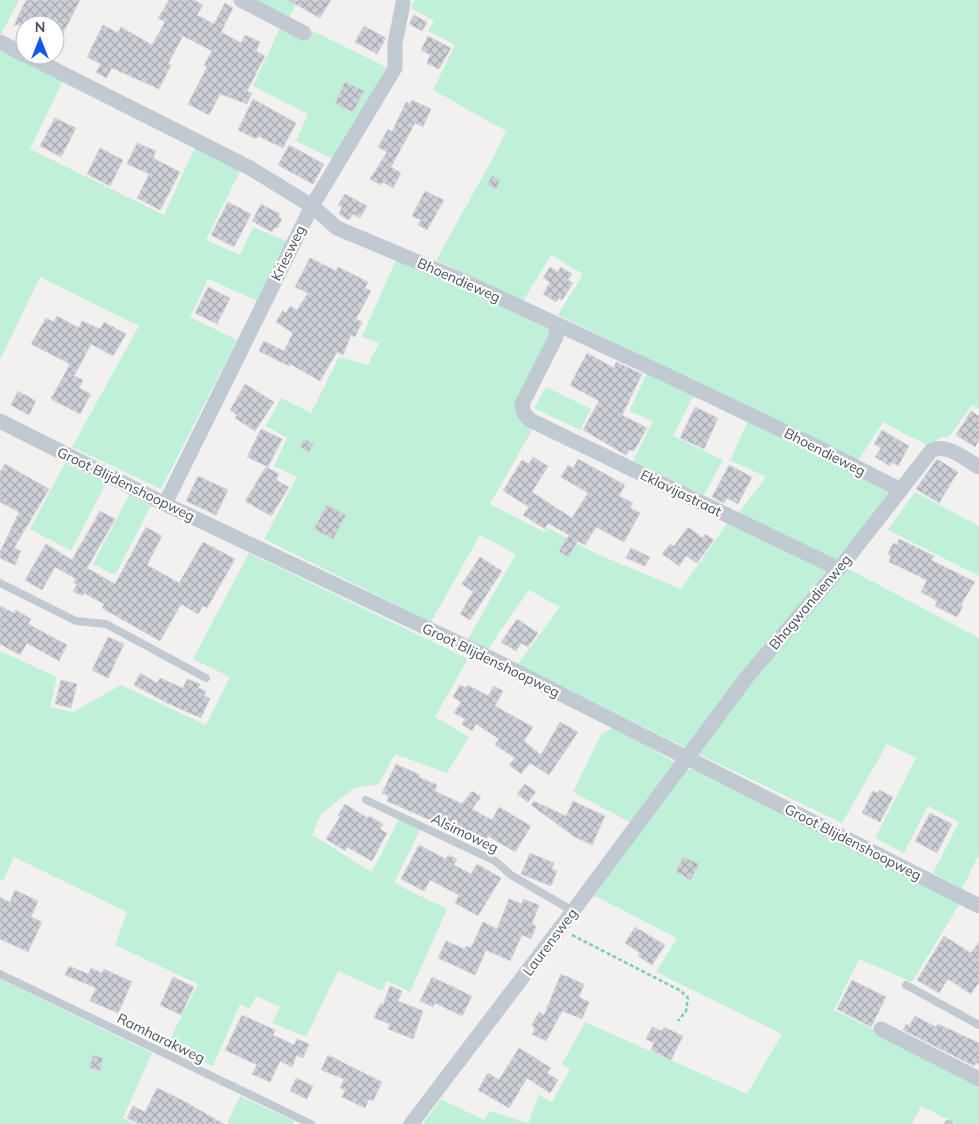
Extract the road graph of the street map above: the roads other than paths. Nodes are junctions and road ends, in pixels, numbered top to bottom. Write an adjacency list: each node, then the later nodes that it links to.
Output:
1 (241, 0): 3 (street)
2 (403, 3): 7 (street, Kriesweg)
3 (304, 33)
4 (0, 42): 5 (street, Bhoendieweg)
5 (15, 50)
6 (45, 65): 7 (street, Bhoendieweg)
7 (312, 206): 8 (street, Bhoendieweg); 12 (street, Kriesweg)
8 (557, 324): 11 (street, Bhoendieweg); 13 (street, Eklavijastraat)
9 (0, 421): 12 (street, Groot Blijdenshoopweg)
10 (979, 467): 11 (street, Bhagwandienweg)
11 (901, 490): 13 (street, Bhagwandienweg)
12 (164, 504): 16 (street, Groot Blijdenshoopweg)
13 (839, 569): 16 (street, Bhagwandienweg)
14 (0, 583): 15 (lane)
15 (206, 678)
16 (685, 758): 18 (street, Groot Blijdenshoopweg); 19 (street, Laurensweg)
17 (366, 800): 19 (lane, Alsimoweg)
18 (979, 906)
19 (573, 911): 26 (street, Laurensweg)
20 (0, 974): 25 (lane, Ramharakweg)
21 (906, 985): 22 (lane)
22 (979, 1025)
23 (880, 1029): 24 (street)
24 (979, 1079)
25 (311, 1124)
26 (411, 1124)

